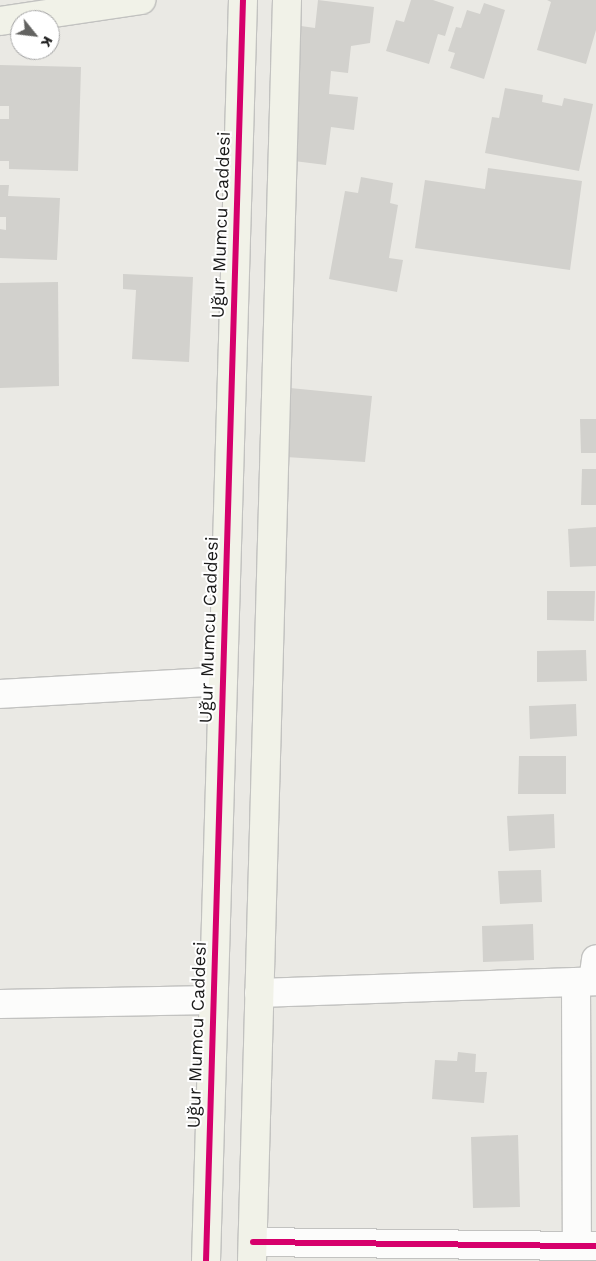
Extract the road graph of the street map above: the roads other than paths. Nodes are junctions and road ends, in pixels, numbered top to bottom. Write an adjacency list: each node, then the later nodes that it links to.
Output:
1 (141, 0): 4 (street)
2 (243, 0): 6 (street, Uğur Mumcu Caddesi)
3 (287, 0): 9 (street)
4 (64, 5): 5 (street)
5 (0, 21)
6 (222, 681): 7 (street); 10 (street, Uğur Mumcu Caddesi)
7 (0, 694)
8 (590, 976): 9 (street); 12 (street)
9 (259, 993): 13 (street)
10 (213, 1000): 11 (street); 14 (street, Uğur Mumcu Caddesi)
11 (0, 1004)
12 (587, 1246): 13 (street)
13 (252, 1251)
14 (206, 1261)

